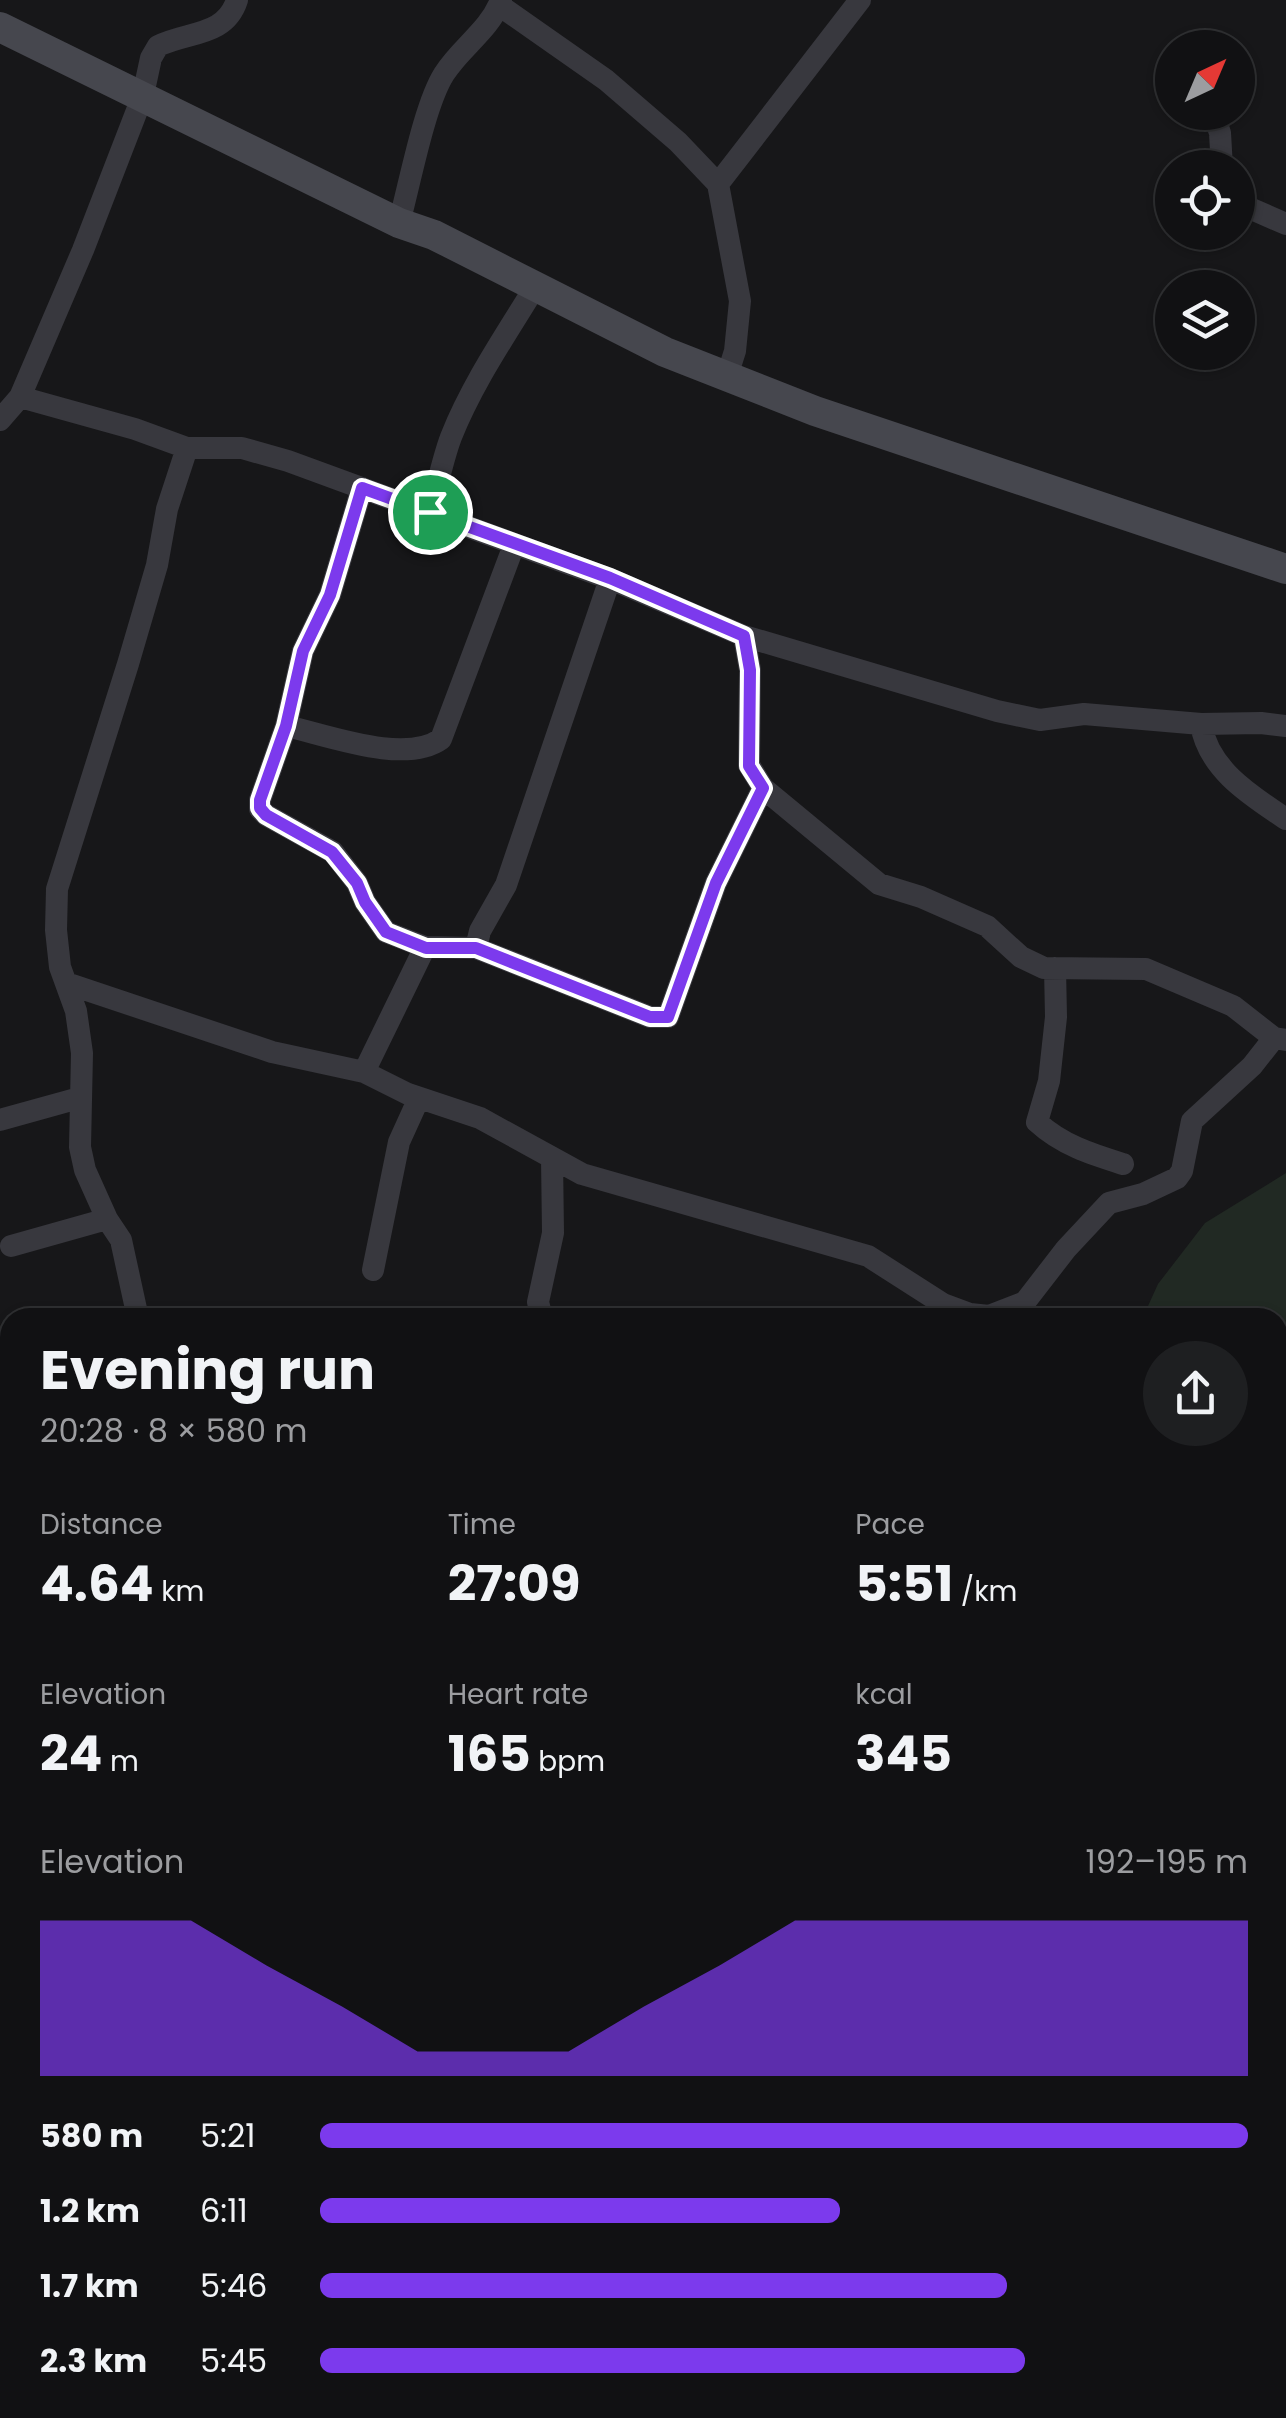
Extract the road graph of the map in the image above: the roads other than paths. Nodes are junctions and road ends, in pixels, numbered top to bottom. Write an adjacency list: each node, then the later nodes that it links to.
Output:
1 (237, 0): 5 (street)
2 (860, 0): 6 (street)
3 (500, 3): 6 (street); 8 (street)
4 (0, 27): 5 (street)
5 (143, 94): 8 (street); 12 (street)
6 (718, 184): 11 (street)
7 (1255, 210): 9 (street)
8 (399, 223): 10 (street)
9 (1286, 224)
10 (535, 287): 11 (street); 16 (street)
11 (727, 376): 18 (street)
12 (20, 398): 13 (street); 14 (street)
13 (0, 420)
14 (187, 448): 15 (street); 29 (street)
15 (362, 488): 16 (street); 22 (street)
16 (430, 512): 17 (street)
17 (514, 545): 19 (street); 22 (street)
18 (1286, 569)
19 (610, 578): 20 (street); 27 (street)
20 (744, 636): 21 (street); 24 (street)
21 (1200, 724): 23 (street); 25 (street)
22 (286, 726): 26 (street)
23 (1286, 726)
24 (763, 788): 27 (street); 28 (street)
25 (1286, 820)
26 (426, 948): 27 (street); 31 (street)
27 (476, 948)
28 (1055, 968): 30 (street); 36 (street)
29 (66, 983): 31 (street); 32 (street)
30 (1280, 1039): 43 (street)
31 (364, 1072): 33 (street)
32 (79, 1098): 34 (street); 37 (street)
33 (419, 1098): 35 (street); 39 (street)
34 (0, 1120)
35 (552, 1158): 41 (street); 42 (street)
36 (1123, 1164)
37 (107, 1219): 38 (street); 40 (street)
38 (11, 1246)
39 (373, 1270)
40 (136, 1308)
41 (540, 1308)
42 (958, 1308)
43 (1009, 1308)

